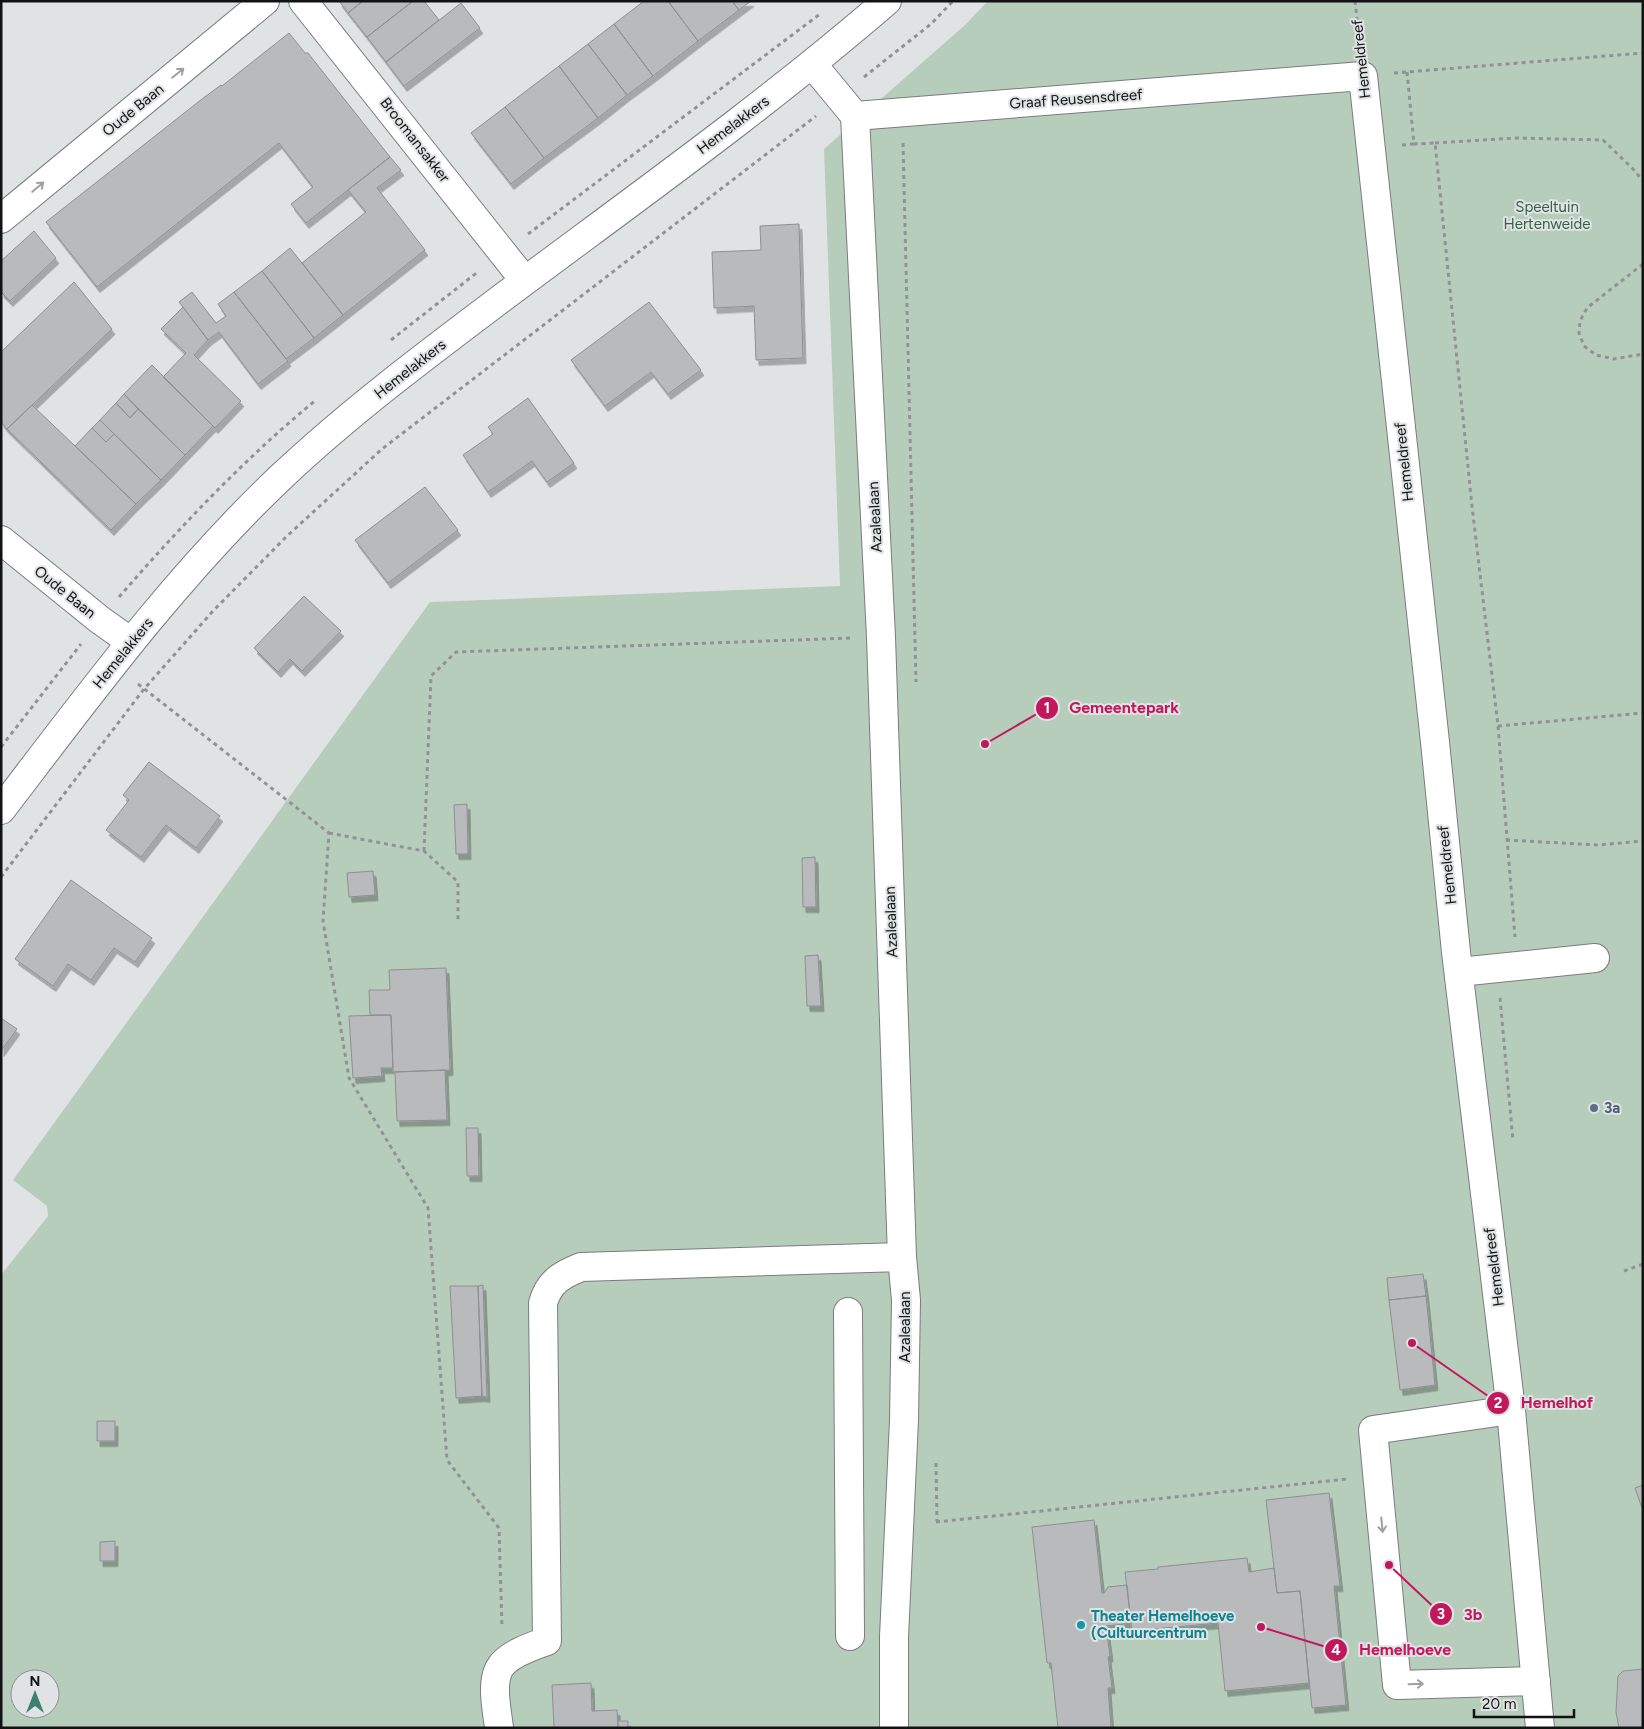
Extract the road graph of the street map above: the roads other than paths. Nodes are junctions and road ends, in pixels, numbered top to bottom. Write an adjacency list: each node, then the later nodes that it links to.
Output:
1 (265, 1): 7 (street, Oude Baan, one-way to 1)
2 (303, 1): 8 (street, Broomansakker)
3 (887, 1): 4 (street, Hemelakkers)
4 (813, 64): 6 (street); 8 (street, Hemelakkers)
5 (1363, 76): 6 (street, Graaf Reusensdreef); 13 (street, Hemeldreef)
6 (847, 106): 14 (street, Azalealaan)
7 (1, 219)
8 (525, 281): 10 (street, Hemelakkers)
9 (1, 540): 10 (street, Oude Baan)
10 (131, 642): 11 (street, Hemelakkers)
11 (1, 810)
12 (1595, 958): 13 (street)
13 (1459, 972): 16 (street, Hemeldreef)
14 (902, 1258): 19 (street); 20 (street, Azalealaan)
15 (848, 1312): 17 (street)
16 (1510, 1410): 18 (street, Hemeldreef); 18 (street, one-way to 18)
17 (850, 1636)
18 (1536, 1681): 21 (street, Hemeldreef)
19 (498, 1728)
20 (894, 1728)
21 (1540, 1728)

